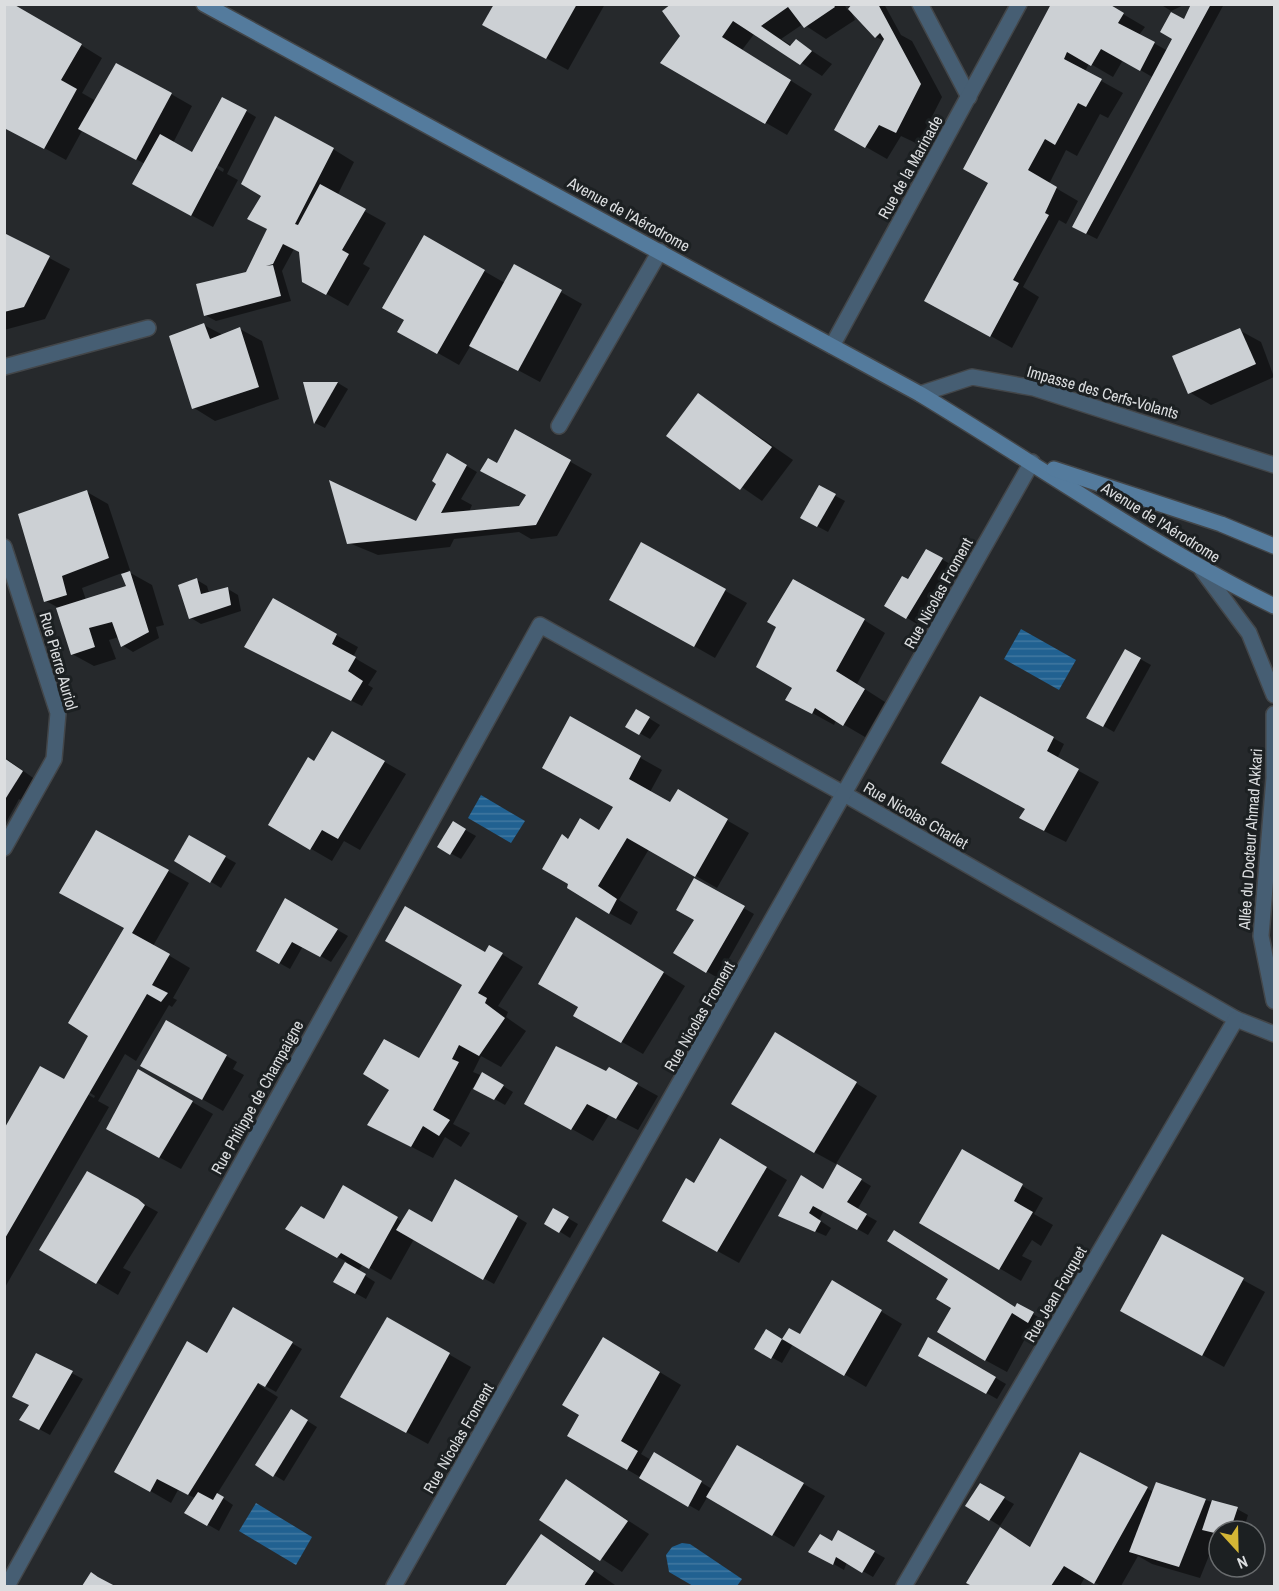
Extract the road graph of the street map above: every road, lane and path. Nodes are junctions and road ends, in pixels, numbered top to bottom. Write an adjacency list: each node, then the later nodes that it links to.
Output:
1 (204, 4): 5 (main road, Avenue de l'Aérodrome)
2 (920, 4): 4 (street)
3 (1018, 4): 4 (street, Rue de la Marinade)
4 (969, 97): 7 (street, Rue de la Marinade)
5 (660, 251): 7 (main road, Avenue de l'Aérodrome); 10 (street)
6 (148, 328): 8 (street)
7 (832, 346): 9 (main road, Avenue de l'Aérodrome)
8 (4, 367)
9 (920, 394): 11 (main road, Avenue de l'Aérodrome); 12 (street, Impasse des Cerfs-Volants)
10 (559, 426)
11 (1032, 462): 13 (main road, Avenue de l'Aérodrome); 15 (main road, Avenue de l'Aérodrome); 20 (street, Rue Nicolas Froment)
12 (1275, 465)
13 (1275, 546)
14 (4, 547): 21 (street, Rue Pierre Auriol)
15 (1202, 570): 16 (main road, Avenue de l'Aérodrome); 18 (street)
16 (1275, 606)
17 (540, 625): 20 (street, Rue Nicolas Charlet); 25 (street, Rue Philippe de Champaigne)
18 (1275, 695)
19 (1275, 714): 22 (street, Allée du Docteur Ahmad Akkari)
20 (846, 795): 23 (street, Rue Nicolas Charlet); 26 (street, Rue Nicolas Froment)
21 (4, 848)
22 (1275, 1001)
23 (1236, 1019): 24 (street, Rue Nicolas Charlet); 27 (street, Rue Jean Fouquet)
24 (1275, 1034)
25 (7, 1587)
26 (394, 1587)
27 (904, 1587)

